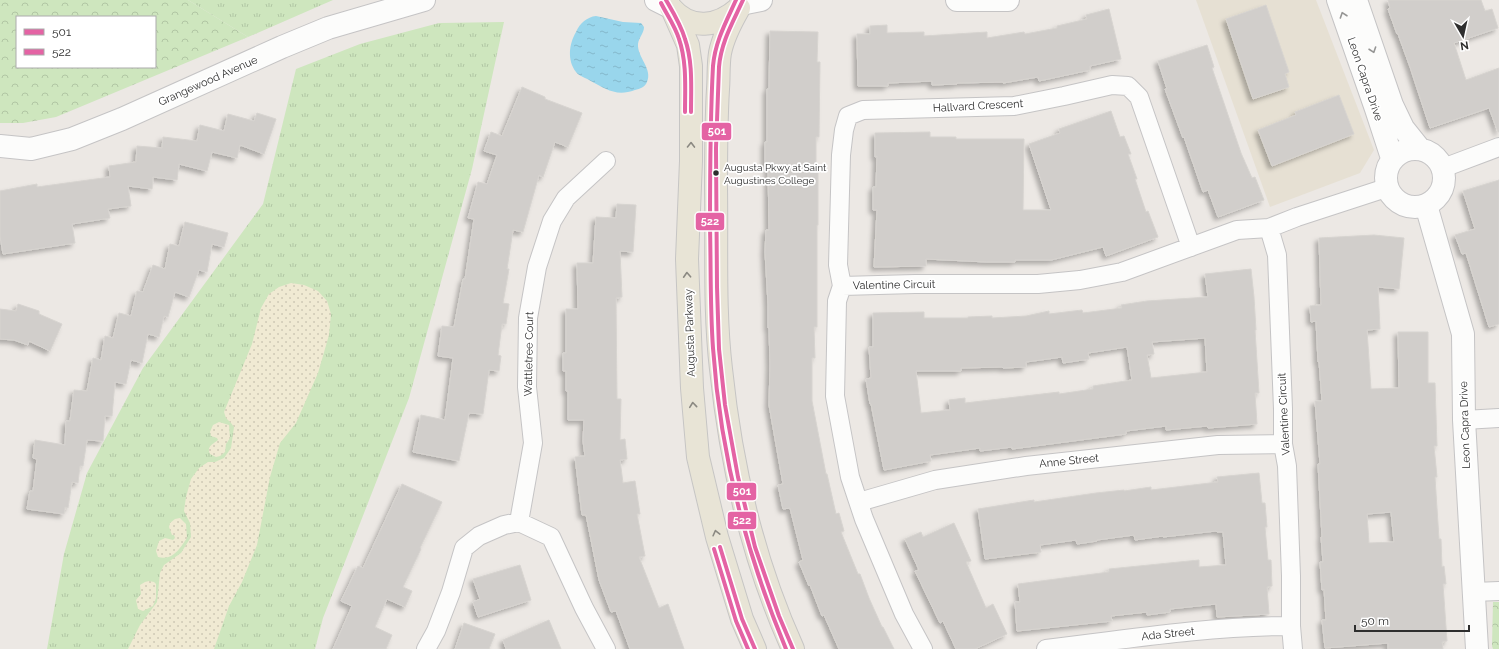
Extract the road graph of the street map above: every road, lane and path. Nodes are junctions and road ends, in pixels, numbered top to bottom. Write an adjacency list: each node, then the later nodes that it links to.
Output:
1 (442, 0): 6 (street, Grangewood Avenue)
2 (957, 0): 3 (street)
3 (1008, 0)
4 (1338, 0): 12 (street, Leon Capra Drive, one-way to 4)
5 (1356, 0): 11 (street, Leon Capra Drive, one-way to 11)
6 (419, 2): 9 (street, Grangewood Avenue)
7 (746, 3): 8 (main road); 31 (main road)
8 (666, 4): 30 (main road, Augusta Parkway, one-way to 8)
9 (0, 146)
10 (1499, 147): 14 (street)
11 (1419, 148): 12 (street); 14 (street)
12 (1392, 158): 15 (street)
13 (606, 161): 24 (street, Wattletree Court)
14 (1443, 168): 16 (street)
15 (1386, 188): 16 (street); 17 (street, Valentine Circuit)
16 (1426, 206): 21 (street, Leon Capra Drive)
17 (1269, 228): 18 (street, Valentine Circuit); 22 (street, Valentine Circuit)
18 (1191, 247): 19 (street, Valentine Circuit); 19 (street, Hallvard Crescent)
19 (842, 286): 23 (street, Valentine Circuit)
20 (1499, 418): 21 (street)
21 (1464, 420): 26 (street, Leon Capra Drive)
22 (1283, 444): 23 (street, Anne Street); 27 (street, Valentine Circuit)
23 (859, 502): 32 (street, Valentine Circuit)
24 (519, 522): 28 (street); 29 (street)
25 (1499, 590): 26 (street)
26 (1474, 592): 35 (street, Leon Capra Drive)
27 (1291, 626): 33 (street, Ada Street); 34 (street, Valentine Circuit)
28 (426, 649)
29 (606, 649)
30 (755, 649)
31 (793, 649)
32 (923, 649)
33 (1046, 649)
34 (1293, 649)
35 (1477, 649)

